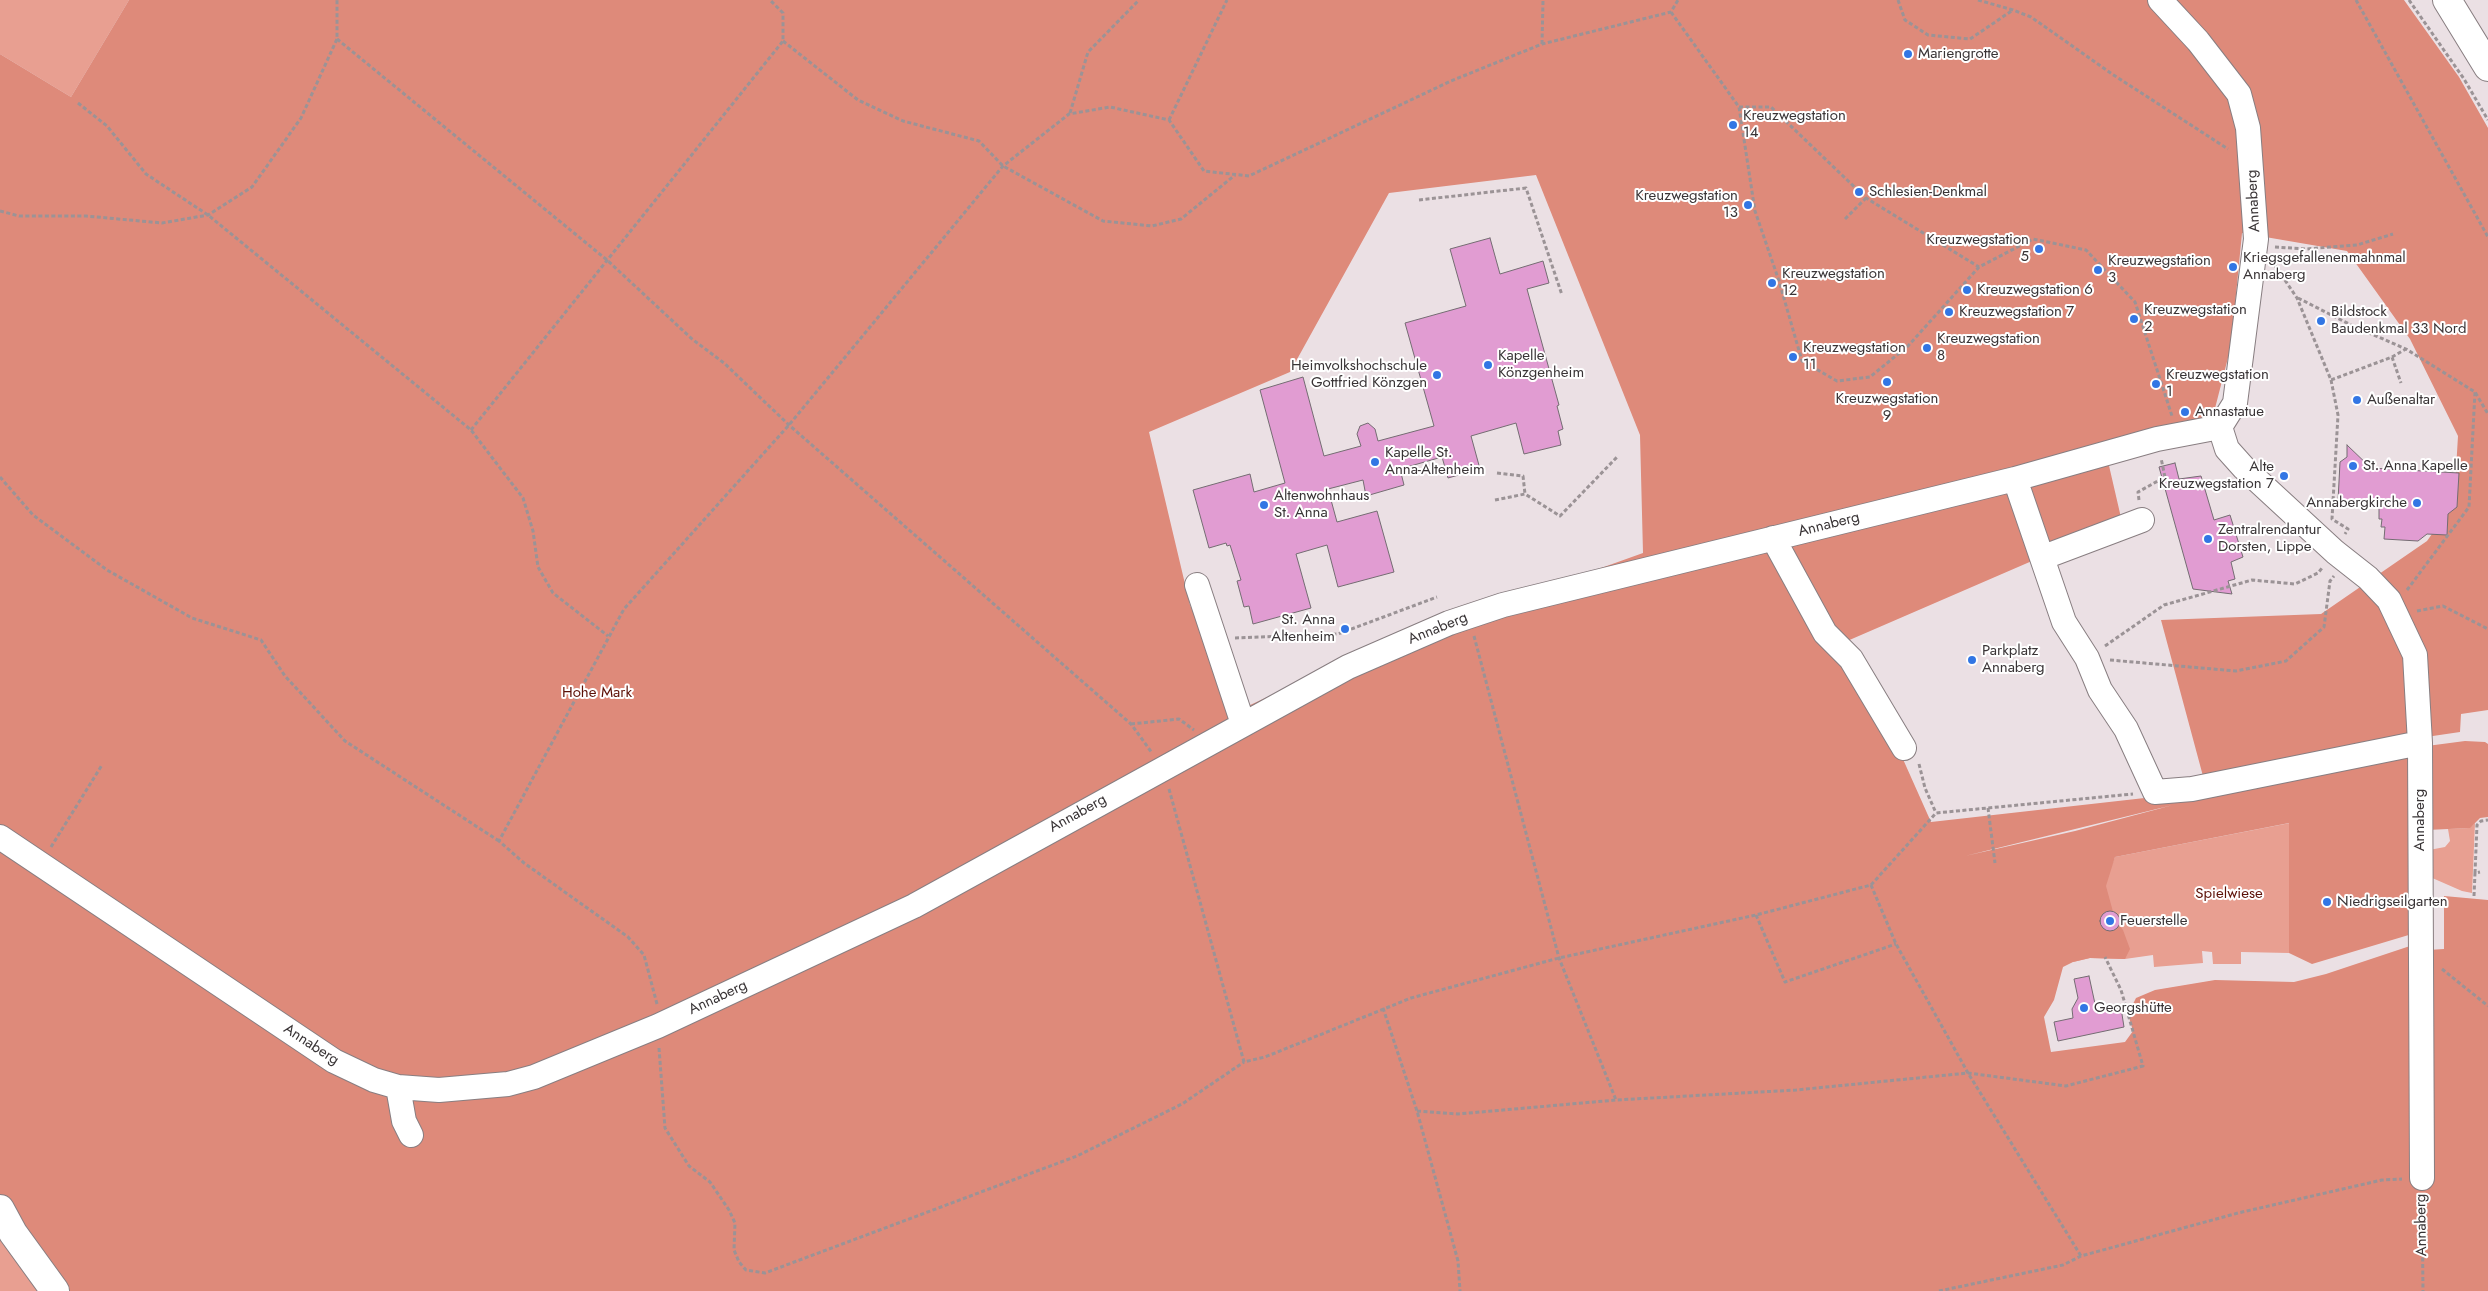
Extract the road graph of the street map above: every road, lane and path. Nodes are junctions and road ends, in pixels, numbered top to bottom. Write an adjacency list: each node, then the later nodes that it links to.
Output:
1 (337, 0): 15 (path)
2 (770, 0): 16 (path)
3 (1139, 0): 21 (path)
4 (1227, 0): 22 (path)
5 (1543, 0): 17 (path)
6 (1678, 0): 14 (path)
7 (1898, 0): 13 (path)
8 (1978, 0): 13 (path)
9 (2160, 0): 24 (street, Annaberg)
10 (2356, 0): 33 (path)
11 (2409, 0): 23 (path)
12 (2446, 0): 18 (main road)
13 (2013, 10): 24 (path)
14 (1671, 12): 17 (path); 20 (path)
15 (337, 39): 30 (path); 35 (path)
16 (783, 41): 25 (path); 35 (path)
17 (1542, 44): 26 (path)
18 (2488, 67)
19 (78, 103): 30 (path)
20 (1739, 107): 27 (path); 36 (path)
21 (1070, 114): 22 (path); 25 (path)
22 (1169, 120): 26 (path)
23 (2488, 120)
24 (2252, 164): 34 (street, Annaberg)
25 (1003, 166): 26 (path); 45 (path)
26 (1235, 175)
27 (1866, 198): 31 (path); 36 (path)
28 (1419, 200): 37 (path)
29 (0, 211): 30 (path)
30 (208, 214): 47 (path)
31 (1845, 219)
32 (2393, 234): 34 (path)
33 (2488, 237)
34 (2259, 242): 38 (path); 46 (street, Annaberg)
35 (608, 260): 45 (path); 47 (path)
36 (1978, 267): 48 (path)
37 (1562, 295)
38 (2297, 298): 39 (path); 41 (path)
39 (2406, 349): 40 (path); 43 (path)
40 (2392, 357): 41 (path); 42 (path)
41 (2331, 380): 57 (path)
42 (2401, 383)
43 (2475, 392): 44 (path); 61 (path)
44 (2488, 414)
45 (789, 425): 64 (path); 67 (path)
46 (2220, 427): 48 (street, Annaberg); 57 (street, Annaberg)
47 (472, 430): 64 (path)
48 (2167, 437): 52 (street, Annaberg); 55 (path)
49 (1618, 456): 53 (path)
50 (1497, 473): 53 (path)
51 (0, 477): 79 (path)
52 (2015, 479): 56 (street, Annaberg); 58 (street)
53 (1525, 494): 54 (path)
54 (1495, 500)
55 (2142, 520): 58 (street)
56 (1773, 538): 62 (street, Annaberg); 71 (street)
57 (2340, 555): 61 (street, Annaberg); 66 (path); 66 (path)
58 (2044, 557): 66 (street)
59 (1197, 585): 65 (street)
60 (1437, 597): 65 (path)
61 (2393, 607): 63 (path); 70 (street, Annaberg)
62 (1449, 623): 68 (street, Annaberg); 89 (path)
63 (2488, 629)
64 (608, 636): 79 (path)
65 (1215, 639): 68 (street)
66 (2087, 658): 74 (street)
67 (1130, 724): 69 (path); 73 (path)
68 (1243, 724): 69 (street, Annaberg)
69 (1212, 742): 73 (street, Annaberg)
70 (2420, 743): 74 (street); 90 (street, Annaberg)
71 (1912, 756): 76 (path)
72 (102, 765): 81 (path)
73 (1163, 767): 93 (street, Annaberg); 94 (path)
74 (2155, 792): 75 (path)
75 (1988, 808): 76 (path); 80 (path)
76 (1936, 812): 84 (path)
77 (2488, 820): 82 (path)
78 (0, 837): 81 (street, Annaberg)
79 (499, 841): 93 (path)
80 (1995, 863)
81 (40, 865): 96 (street, Annaberg)
82 (2475, 872): 83 (path); 85 (path)
83 (2480, 872)
84 (1871, 885): 86 (path); 87 (path)
85 (2474, 896)
86 (1756, 915): 87 (path); 89 (path)
87 (1896, 944): 95 (path)
88 (2105, 957): 95 (path)
89 (1559, 958): 92 (path); 97 (path)
90 (2420, 958): 91 (path); 100 (street, Annaberg)
91 (2488, 1006)
92 (1383, 1008): 94 (path); 98 (path)
93 (658, 1026): 94 (path); 96 (street, Annaberg)
94 (1244, 1062)
95 (1968, 1074): 97 (path); 102 (path)
96 (398, 1087): 99 (street)
97 (1616, 1100): 98 (path)
98 (1417, 1111): 104 (path)
99 (412, 1135)
100 (2422, 1178): 102 (path); 106 (path, Annaberg)
101 (0, 1209): 103 (main road)
102 (2081, 1256): 105 (path)
103 (55, 1291)
104 (1460, 1291)
105 (1939, 1291)
106 (2423, 1291)

